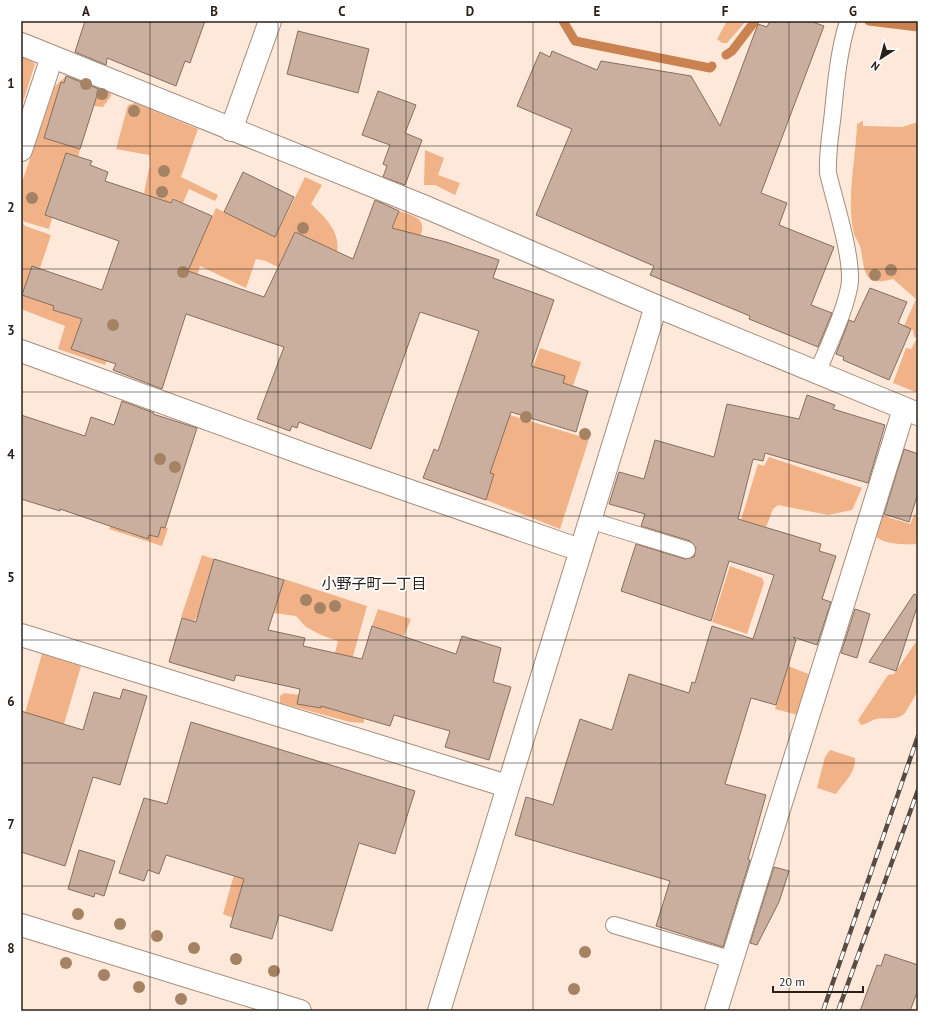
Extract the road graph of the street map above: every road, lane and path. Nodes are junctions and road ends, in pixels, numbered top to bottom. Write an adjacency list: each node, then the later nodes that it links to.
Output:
1 (270, 21): 5 (street)
2 (848, 21): 9 (lane)
3 (21, 44): 4 (street)
4 (52, 57): 5 (street); 6 (street)
5 (231, 130): 7 (street)
6 (21, 150)
7 (656, 306): 9 (street); 11 (street)
8 (21, 351): 12 (street)
9 (817, 373): 10 (street)
10 (911, 411): 18 (street)
11 (589, 520): 12 (street); 13 (lane)
12 (580, 550): 15 (street)
13 (687, 550)
14 (21, 635): 15 (street)
15 (507, 786): 20 (street)
16 (21, 925): 19 (street)
17 (614, 925): 18 (lane)
18 (733, 960): 21 (street)
19 (300, 1011)
20 (439, 1011)
21 (716, 1011)

